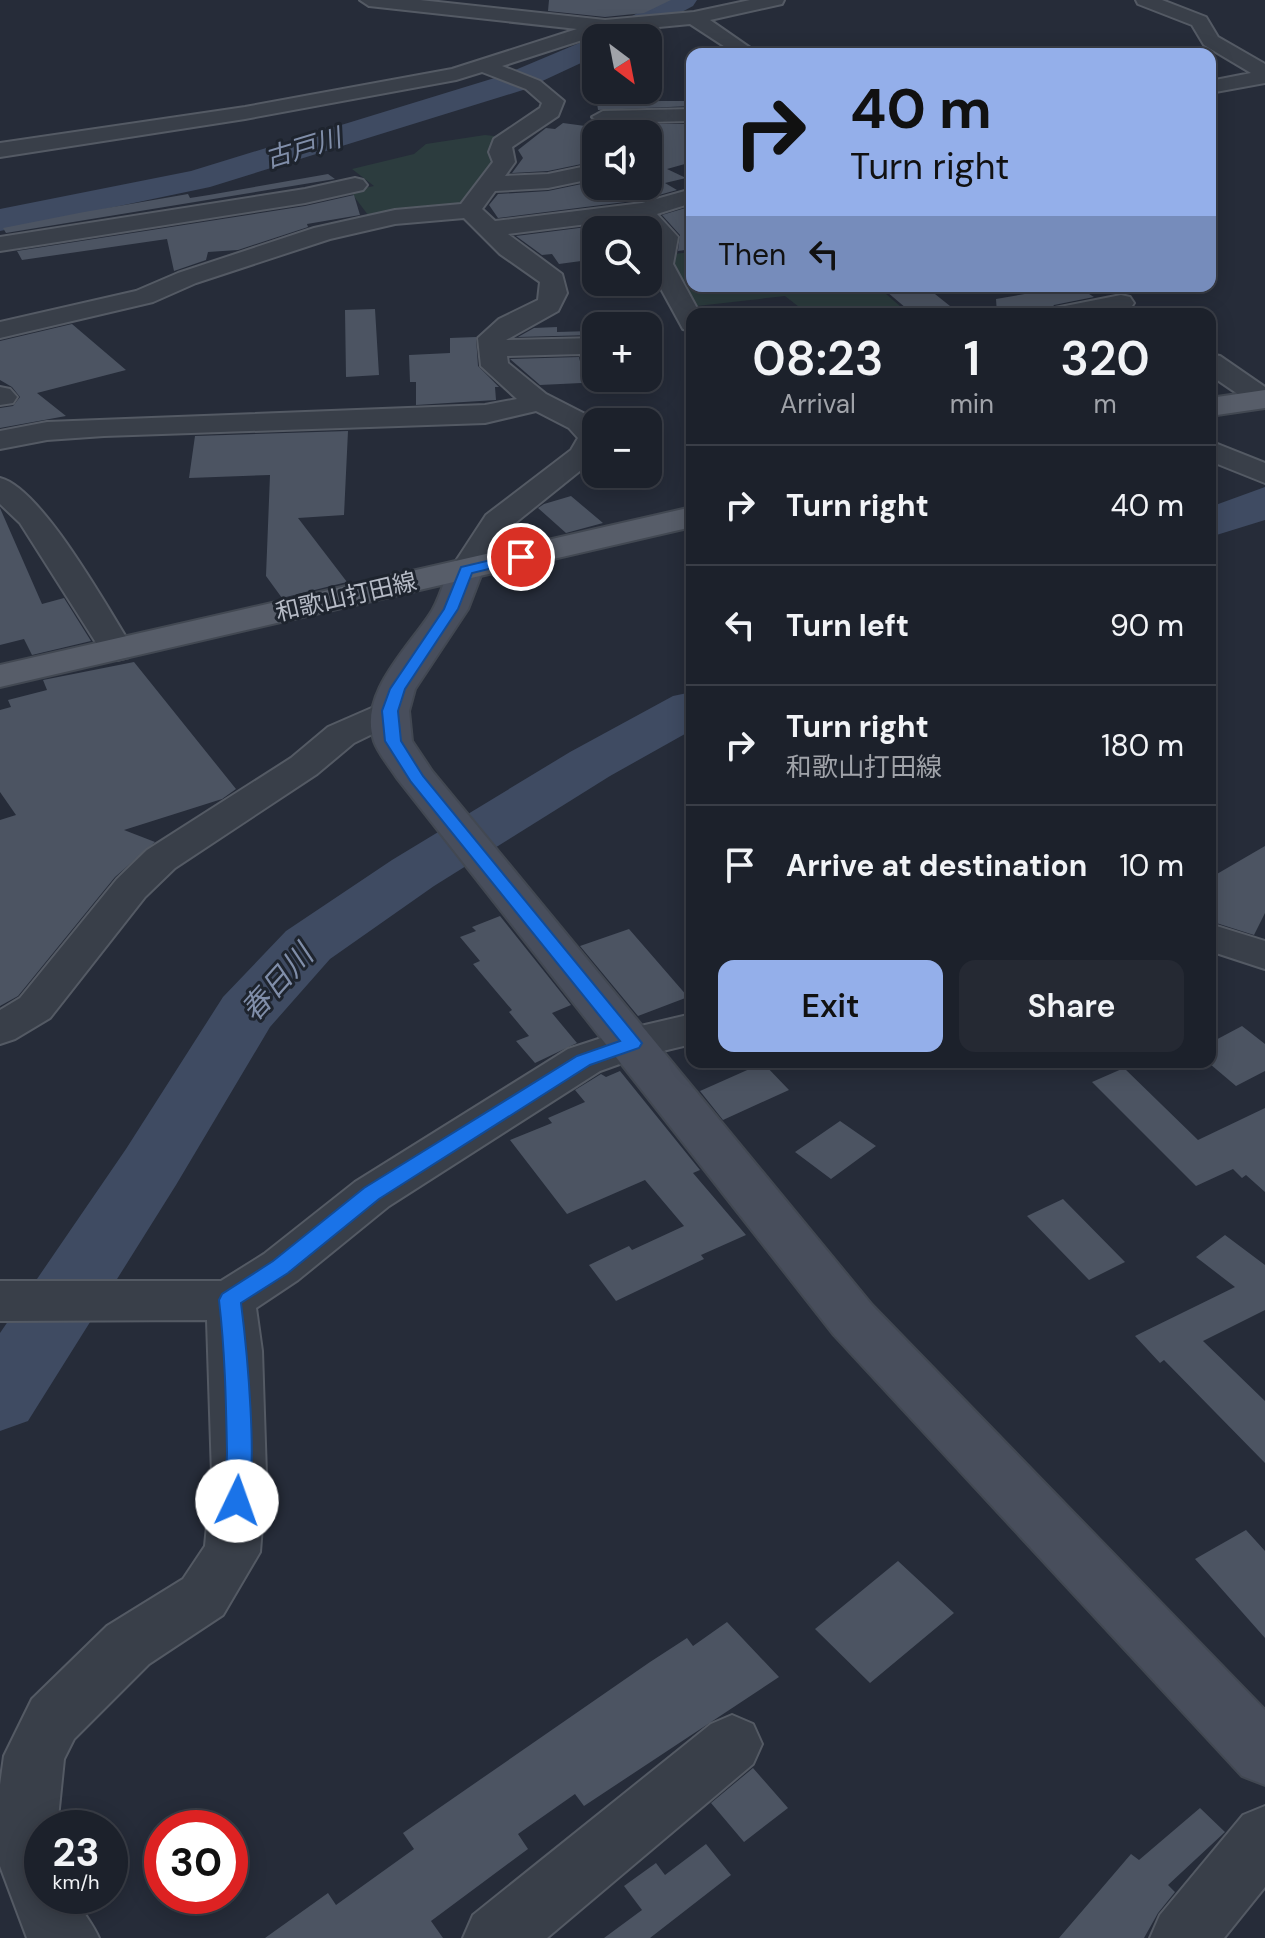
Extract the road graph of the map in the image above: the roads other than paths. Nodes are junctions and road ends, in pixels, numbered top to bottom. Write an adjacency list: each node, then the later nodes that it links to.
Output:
1 (369, 0): 6 (street)
2 (671, 0): 6 (street)
3 (775, 0): 5 (street)
4 (1145, 0): 9 (street)
5 (694, 18): 6 (street); 7 (street)
6 (610, 20): 8 (street)
7 (740, 48)
8 (485, 66): 15 (street); 18 (street)
9 (1265, 75): 10 (street)
10 (1216, 86)
11 (686, 116): 14 (street)
12 (603, 117): 13 (street)
13 (619, 120)
14 (662, 122)
15 (0, 150)
16 (582, 174): 17 (street)
17 (548, 181): 18 (street); 26 (street)
18 (487, 184): 24 (street)
19 (355, 185): 20 (street)
20 (305, 196): 25 (street); 30 (street)
21 (686, 198): 23 (street)
22 (640, 200): 23 (street)
23 (651, 208): 27 (street); 35 (street)
24 (468, 211): 29 (street); 30 (street)
25 (212, 212): 31 (street); 32 (street)
26 (585, 216)
27 (617, 216)
28 (582, 223): 29 (street)
29 (489, 229): 38 (street)
30 (323, 233): 32 (street)
31 (0, 244)
32 (230, 263): 36 (street)
33 (1104, 292): 34 (street)
34 (1130, 308)
35 (686, 312)
36 (0, 330)
37 (582, 346): 38 (street)
38 (493, 348): 41 (street)
39 (1216, 366): 40 (street)
40 (1265, 399): 42 (main road)
41 (536, 400): 43 (street); 48 (street)
42 (1216, 406)
43 (0, 440)
44 (1216, 453): 45 (street)
45 (1255, 470)
46 (0, 487): 49 (street)
47 (686, 518): 48 (main road, 和歌山打田線)
48 (466, 570): 49 (main road, 和歌山打田線); 51 (street)
49 (117, 650): 50 (main road, 和歌山打田線)
50 (0, 676)
51 (390, 711): 54 (street); 56 (street)
52 (1216, 939): 53 (street)
53 (1265, 955)
54 (0, 1029)
55 (686, 1030): 56 (street)
56 (632, 1043): 57 (street); 60 (street)
57 (230, 1300): 58 (street); 61 (street)
58 (0, 1301)
59 (732, 1744): 65 (street)
60 (1265, 1755)
61 (28, 1810)
62 (1265, 1837): 66 (street)
63 (50, 1914): 64 (street)
64 (66, 1938)
65 (496, 1938)
66 (1183, 1938)

